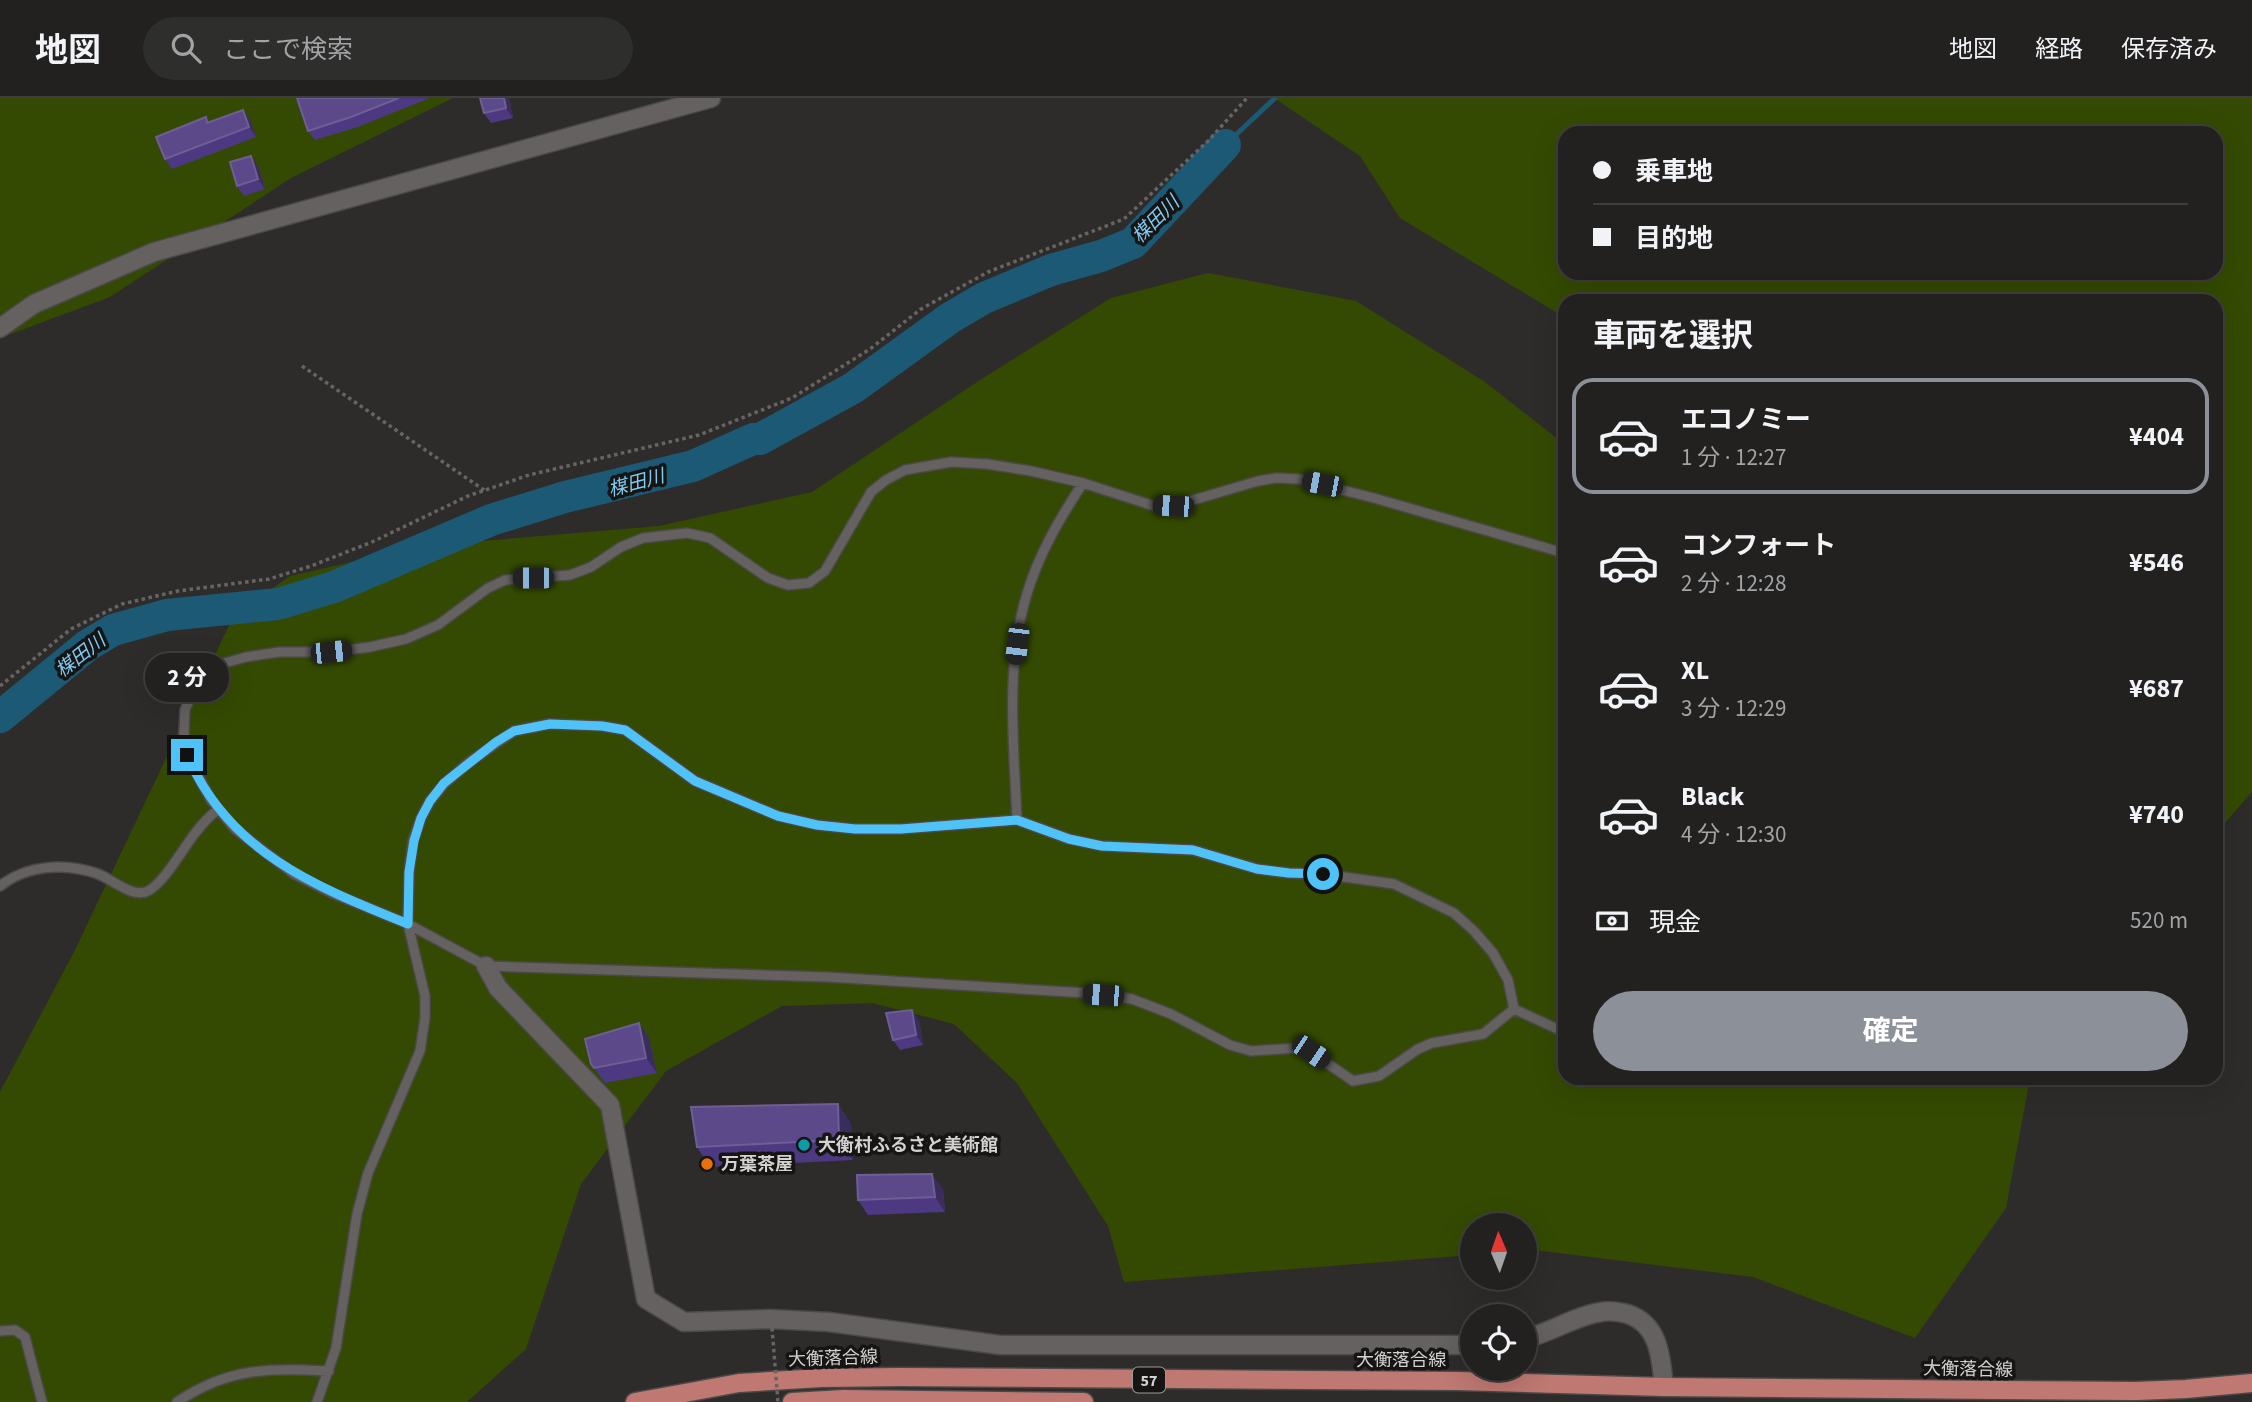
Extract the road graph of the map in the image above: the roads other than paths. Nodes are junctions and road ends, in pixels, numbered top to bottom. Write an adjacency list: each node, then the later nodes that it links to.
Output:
1 (712, 98): 2 (street)
2 (0, 328)
3 (1083, 482): 4 (lane); 5 (lane); 6 (lane)
4 (1558, 551)
5 (218, 808): 7 (lane); 8 (lane)
6 (1017, 820): 8 (lane); 10 (lane)
7 (0, 886)
8 (408, 924): 9 (lane); 15 (lane)
9 (486, 966): 10 (lane); 14 (street)
10 (1514, 1009): 11 (lane)
11 (1558, 1029)
12 (0, 1331): 18 (lane)
13 (1537, 1336): 17 (street)
14 (1460, 1345)
15 (329, 1371): 19 (lane); 20 (lane)
16 (2252, 1383): 17 (main road, 大衡落合線 / 57)
17 (1665, 1395): 21 (main road, 大衡落合線 / 57)
18 (42, 1402)
19 (177, 1402)
20 (317, 1402)
21 (635, 1402)
22 (792, 1402): 23 (main road)
23 (1084, 1402)

